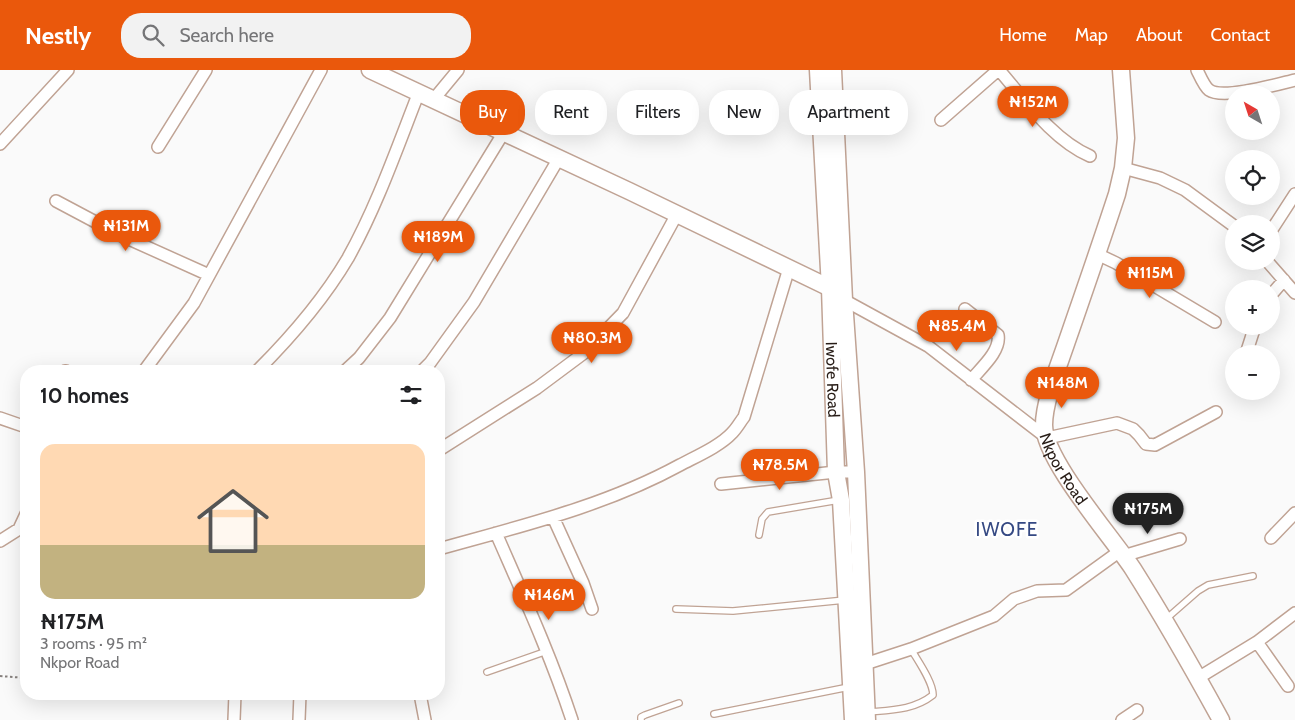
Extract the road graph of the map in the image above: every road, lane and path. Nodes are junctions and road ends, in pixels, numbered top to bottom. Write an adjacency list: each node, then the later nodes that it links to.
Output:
1 (68, 70): 18 (street)
2 (206, 70): 19 (street)
3 (322, 70): 31 (street)
4 (370, 70): 12 (street)
5 (458, 70): 13 (street)
6 (818, 70): 34 (street, Iwofe Road)
7 (833, 70): 36 (street, Iwofe Road)
8 (998, 70): 15 (street); 20 (street)
9 (1121, 70): 22 (street, Nkpor Road)
10 (1196, 70): 11 (street)
11 (1295, 80)
12 (419, 92): 13 (street); 40 (street)
13 (434, 99): 14 (street)
14 (460, 111)
15 (941, 120)
16 (502, 135): 41 (street)
17 (510, 135): 21 (street)
18 (0, 144)
19 (158, 147)
20 (1090, 156)
21 (559, 158): 25 (street); 42 (street)
22 (1123, 168): 27 (street); 28 (street, Nkpor Road)
23 (1295, 194): 26 (street)
24 (56, 201): 31 (street)
25 (677, 214): 29 (street); 48 (street)
26 (1280, 217)
27 (1225, 219)
28 (1097, 254): 38 (street); 47 (street, Nkpor Road)
29 (789, 268): 34 (street); 54 (street)
30 (1275, 270): 32 (street)
31 (210, 276): 39 (street)
32 (1284, 280): 33 (street); 35 (street)
33 (1280, 285)
34 (830, 288): 49 (street, Iwofe Road)
35 (1295, 293)
36 (844, 300): 43 (street); 50 (street, Iwofe Road)
37 (965, 309): 43 (street)
38 (1215, 322)
39 (148, 365)
40 (263, 365)
41 (351, 365)
42 (428, 365)
43 (971, 380): 47 (street)
44 (1216, 412): 47 (street)
45 (0, 418): 46 (street)
46 (20, 425)
47 (1047, 438): 62 (street, Nkpor Road)
48 (445, 446)
49 (836, 472): 50 (street); 51 (street); 52 (street, Iwofe Road)
50 (856, 472): 72 (street, Iwofe Road)
51 (721, 484)
52 (842, 500): 57 (lane); 64 (street, Iwofe Road)
53 (1295, 513): 58 (street)
54 (553, 517): 56 (street); 65 (street)
55 (20, 527): 60 (street)
56 (496, 533): 61 (street); 71 (street)
57 (759, 534)
58 (1271, 538)
59 (1180, 539): 62 (street)
60 (0, 541)
61 (445, 547)
62 (1122, 554): 68 (street, Nkpor Road); 70 (street)
63 (1252, 576): 68 (lane)
64 (847, 600): 66 (lane); 77 (street, Iwofe Road)
65 (592, 609)
66 (676, 609)
67 (1295, 613): 69 (street)
68 (1164, 620): 76 (street, Nkpor Road)
69 (1257, 642): 76 (street); 78 (street)
70 (911, 649): 72 (street); 85 (lane)
71 (547, 651): 73 (lane); 89 (street)
72 (864, 664): 85 (street, Iwofe Road)
73 (487, 672)
74 (0, 676): 75 (path)
75 (20, 678)
76 (1198, 678): 92 (street, Nkpor Road)
77 (851, 686): 84 (lane); 85 (street, Iwofe Road)
78 (1288, 686)
79 (235, 700): 86 (street)
80 (300, 700): 87 (street)
81 (421, 700): 88 (street)
82 (679, 703): 90 (lane)
83 (1138, 710): 91 (street)
84 (714, 714)
85 (862, 717)
86 (234, 720)
87 (299, 720)
88 (425, 720)
89 (572, 720)
90 (641, 720)
91 (1122, 720)
92 (1221, 720)

